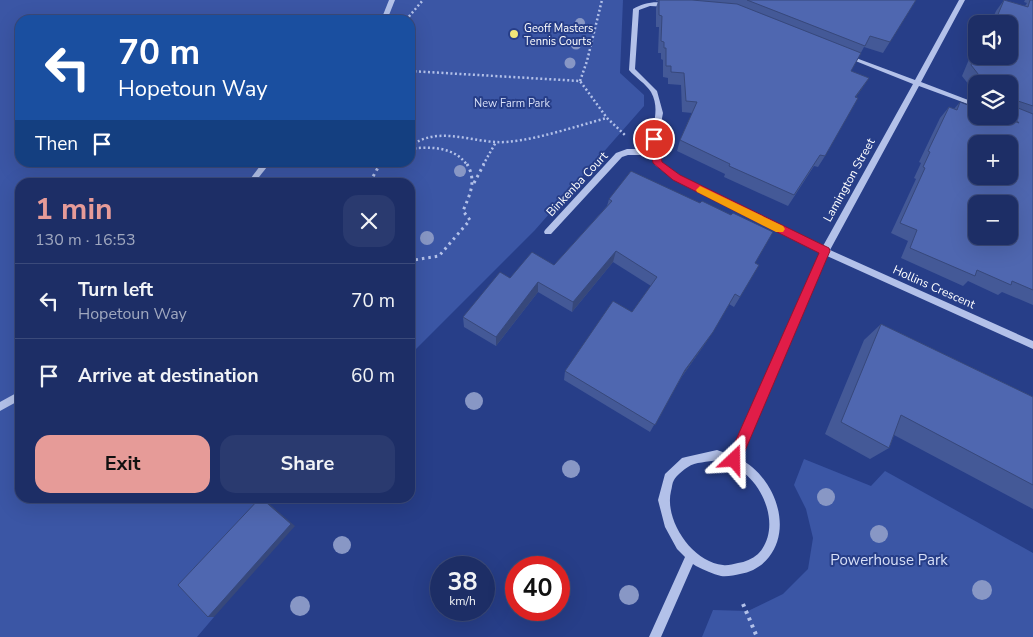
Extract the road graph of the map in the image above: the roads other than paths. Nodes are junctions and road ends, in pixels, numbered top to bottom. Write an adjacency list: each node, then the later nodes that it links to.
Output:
1 (392, 0): 4 (street)
2 (962, 0): 6 (street, Lamington Street)
3 (678, 6): 8 (street)
4 (386, 15)
5 (834, 51): 6 (street)
6 (916, 84): 7 (street); 12 (street, Lamington Street)
7 (968, 102)
8 (655, 152): 11 (street, Binkenba Court); 12 (street, Hollins Crescent)
9 (264, 167): 10 (street)
10 (254, 178)
11 (548, 232)
12 (825, 251): 13 (street, Hollins Crescent); 16 (street, Lamington Street)
13 (1033, 346)
14 (15, 398): 15 (street)
15 (0, 407)
16 (734, 460): 17 (street); 17 (street)
17 (691, 556): 18 (street)
18 (655, 637)

